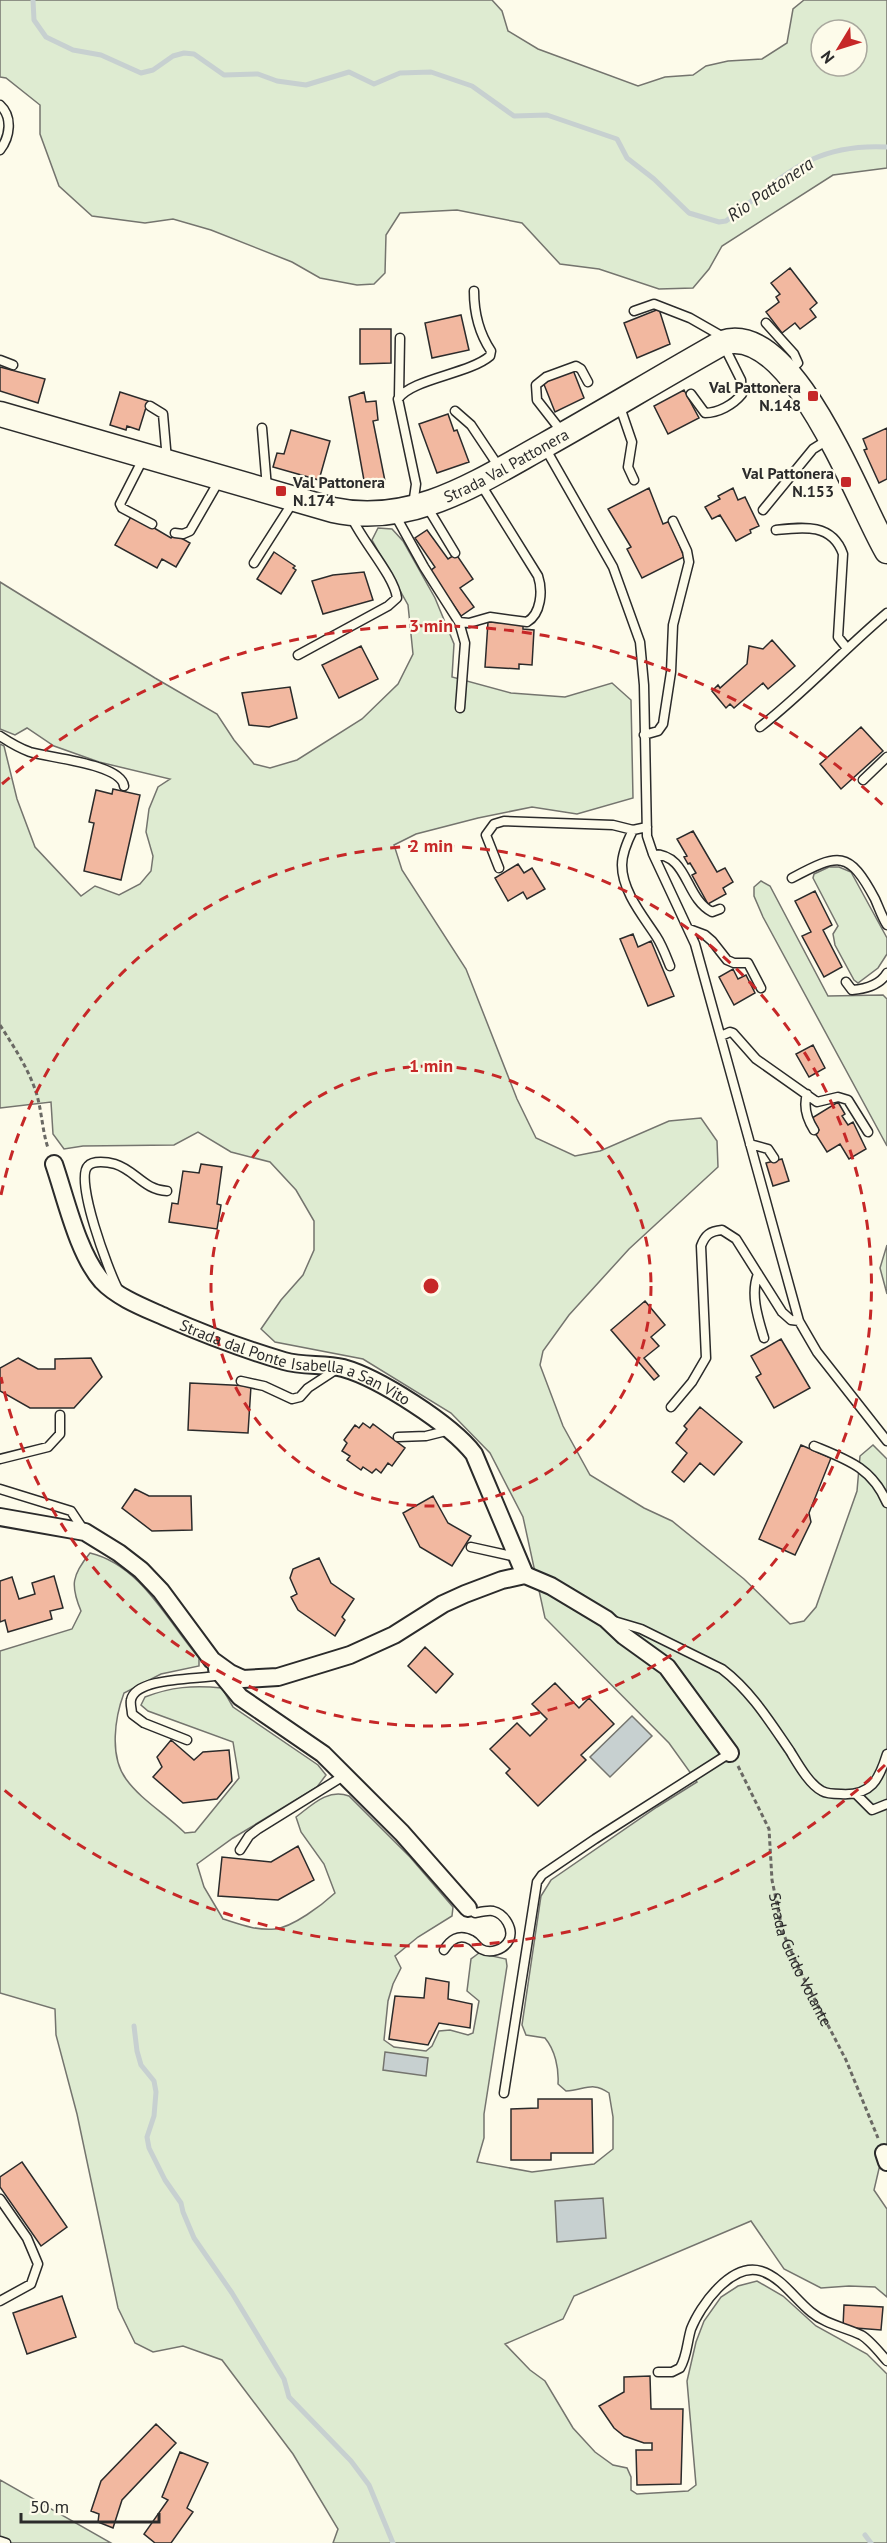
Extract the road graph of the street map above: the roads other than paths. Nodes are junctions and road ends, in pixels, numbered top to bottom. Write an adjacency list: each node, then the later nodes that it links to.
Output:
1 (0, 105): 2 (lane)
2 (0, 150)
3 (474, 291): 13 (lane)
4 (634, 311): 7 (lane)
5 (766, 323): 10 (lane)
6 (400, 338): 13 (lane)
7 (727, 342): 10 (street); 12 (lane); 14 (street, Strada Val Pattonera)
8 (0, 360): 9 (lane)
9 (13, 365)
10 (786, 373): 20 (street)
11 (588, 382): 19 (lane)
12 (691, 394)
13 (399, 396): 30 (lane)
14 (618, 404): 19 (street, Strada Val Pattonera); 26 (lane)
15 (150, 406): 23 (lane)
16 (455, 411): 24 (lane)
17 (0, 414): 22 (street, Strada Val Pattonera)
18 (262, 428): 28 (lane)
19 (565, 434): 21 (street, Strada Val Pattonera)
20 (832, 437): 31 (lane); 37 (street)
21 (544, 446): 24 (street, Strada Val Pattonera); 46 (lane)
22 (144, 456): 23 (street, Strada Val Pattonera); 34 (lane)
23 (168, 463): 25 (street, Strada Val Pattonera)
24 (501, 470): 27 (street, Strada Val Pattonera)
25 (220, 479): 28 (street, Strada Val Pattonera); 36 (lane)
26 (634, 480)
27 (479, 483): 30 (street, Strada Val Pattonera); 41 (lane)
28 (268, 491): 29 (street, Strada Val Pattonera)
29 (295, 499): 32 (street, Strada Val Pattonera); 39 (lane)
30 (411, 509): 32 (street, Strada Val Pattonera); 38 (lane); 41 (lane)
31 (763, 510)
32 (350, 514): 43 (lane)
33 (672, 522): 46 (lane)
34 (152, 524)
35 (776, 530): 42 (lane)
36 (175, 533)
37 (885, 542)
38 (454, 553)
39 (254, 563)
40 (887, 613): 42 (lane)
41 (459, 622): 44 (lane)
42 (846, 647): 45 (lane)
43 (298, 655)
44 (460, 708)
45 (760, 727)
46 (644, 735): 51 (lane)
47 (0, 736): 50 (lane)
48 (887, 757): 49 (lane)
49 (863, 780)
50 (124, 786)
51 (646, 826): 52 (lane); 53 (lane)
52 (633, 830): 54 (lane); 59 (lane)
53 (653, 854): 56 (lane); 58 (lane)
54 (499, 868)
55 (792, 878): 57 (lane)
56 (720, 909)
57 (887, 924)
58 (689, 929): 62 (lane); 63 (lane)
59 (670, 966)
60 (887, 973): 61 (lane)
61 (846, 982)
62 (761, 988)
63 (721, 1036): 64 (lane); 67 (lane)
64 (807, 1094): 65 (lane); 66 (lane)
65 (814, 1130)
66 (867, 1132)
67 (750, 1144): 68 (lane); 73 (lane)
68 (774, 1158)
69 (54, 1164): 72 (street, Strada dal Ponte Isabella a San Vito)
70 (167, 1191): 72 (lane)
71 (758, 1274): 73 (lane); 74 (lane); 77 (lane)
72 (121, 1295): 75 (street, Strada dal Ponte Isabella a San Vito)
73 (800, 1322): 81 (lane)
74 (764, 1338)
75 (340, 1367): 76 (lane); 79 (street, Strada dal Ponte Isabella a San Vito)
76 (241, 1381)
77 (671, 1407)
78 (60, 1415): 83 (lane)
79 (450, 1430): 80 (lane); 89 (street, Strada dal Ponte Isabella a San Vito)
80 (398, 1437)
81 (887, 1441)
82 (814, 1446): 85 (lane)
83 (0, 1459)
84 (0, 1489): 87 (lane)
85 (887, 1503)
86 (0, 1517): 87 (street)
87 (85, 1532): 92 (street)
88 (471, 1547): 89 (lane)
89 (517, 1557): 90 (street, Strada dal Ponte Isabella a San Vito)
90 (525, 1575): 91 (street); 92 (street)
91 (606, 1619): 95 (street); 98 (lane)
92 (212, 1660): 93 (street)
93 (221, 1675): 94 (lane); 97 (street)
94 (187, 1740)
95 (730, 1753): 103 (lane)
96 (887, 1754): 98 (lane)
97 (345, 1775): 100 (lane); 101 (street)
98 (857, 1795): 99 (lane)
99 (887, 1804)
100 (240, 1850)
101 (468, 1908): 102 (lane)
102 (444, 1950)
103 (504, 2093)
104 (0, 2199): 105 (lane)
105 (0, 2301)
106 (887, 2361): 107 (lane)
107 (658, 2372)
108 (0, 2541): 109 (lane)
109 (6, 2543)

